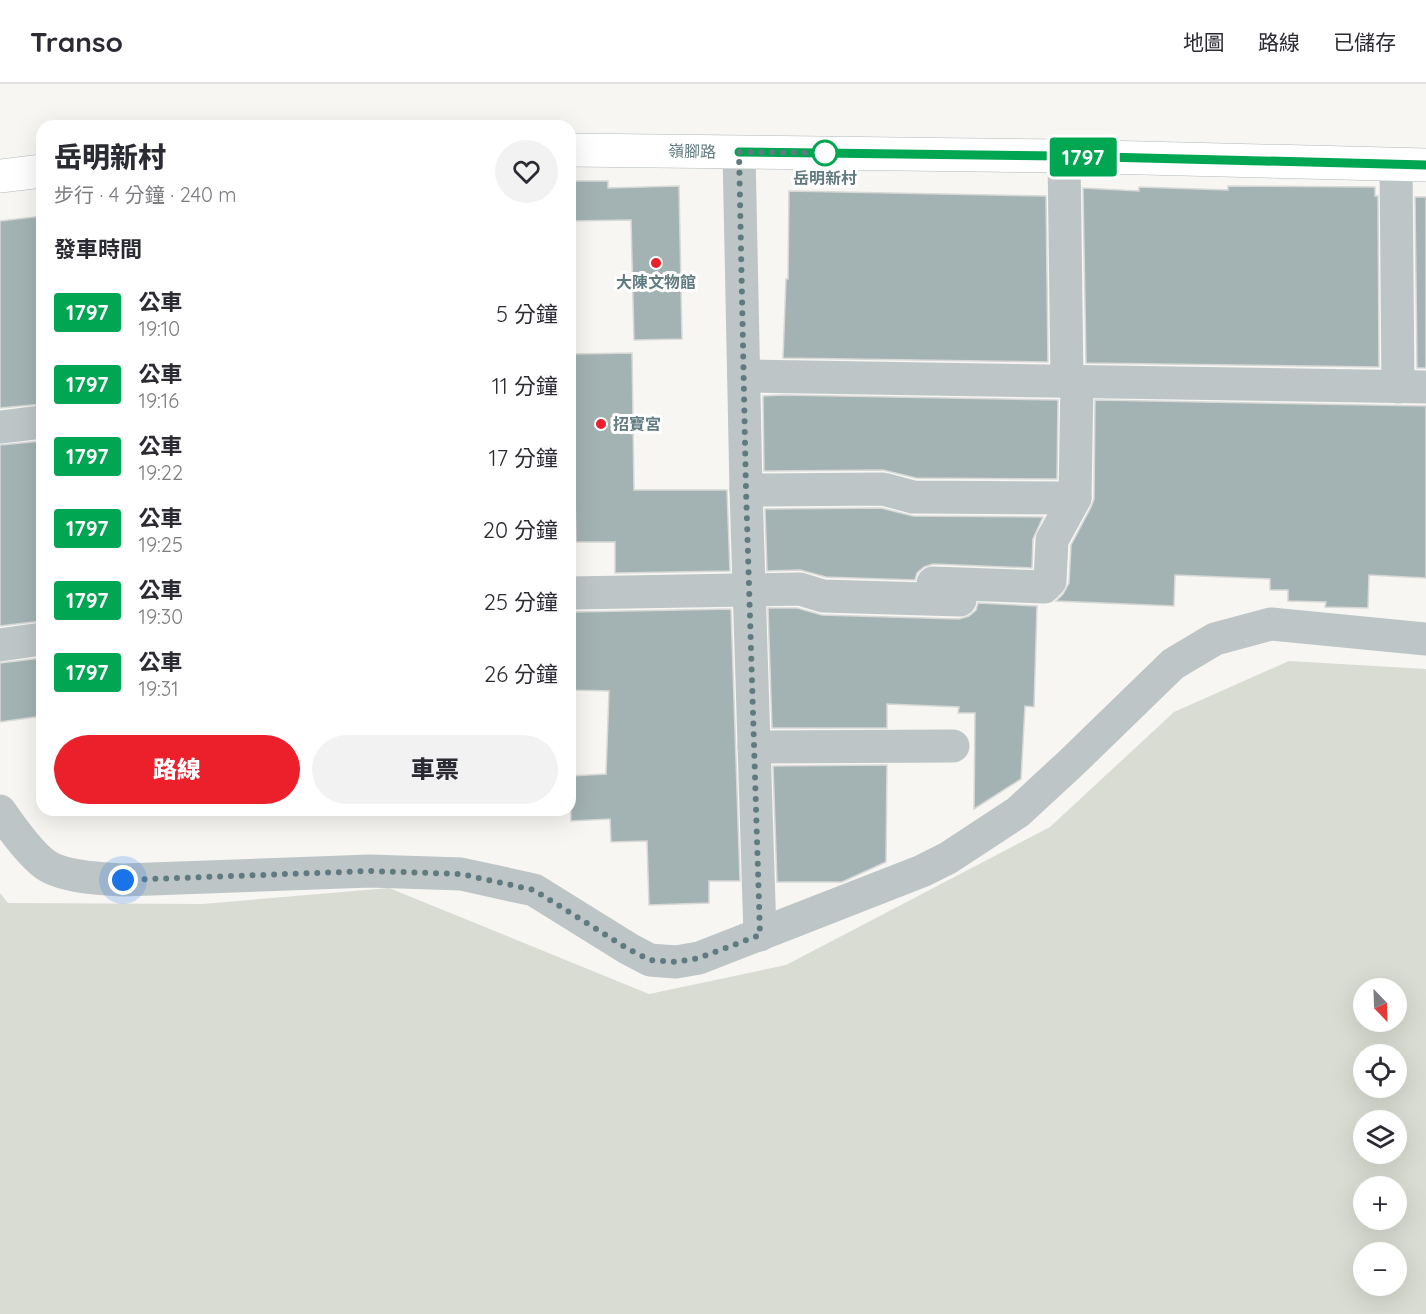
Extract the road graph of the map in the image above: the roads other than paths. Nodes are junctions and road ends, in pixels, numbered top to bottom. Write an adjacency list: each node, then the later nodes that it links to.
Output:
1 (576, 150): 2 (street, 嶺腳路)
2 (739, 152): 3 (street, 嶺腳路); 7 (street)
3 (1064, 156): 4 (street, 嶺腳路); 8 (street)
4 (1416, 164): 9 (street)
5 (36, 172): 6 (street)
6 (0, 176)
7 (744, 376): 8 (street); 12 (street)
8 (1072, 381): 9 (street); 13 (street)
9 (1412, 387)
10 (36, 423): 11 (street)
11 (0, 427)
12 (746, 490): 13 (street); 15 (street)
13 (1076, 498): 14 (street)
14 (886, 581)
15 (749, 590): 16 (street); 17 (street); 22 (street)
16 (576, 593)
17 (960, 600)
18 (1426, 639): 24 (street)
19 (36, 640): 20 (street)
20 (0, 645)
21 (953, 746): 22 (street)
22 (754, 747): 24 (street)
23 (0, 811): 24 (street)
24 (760, 935)

